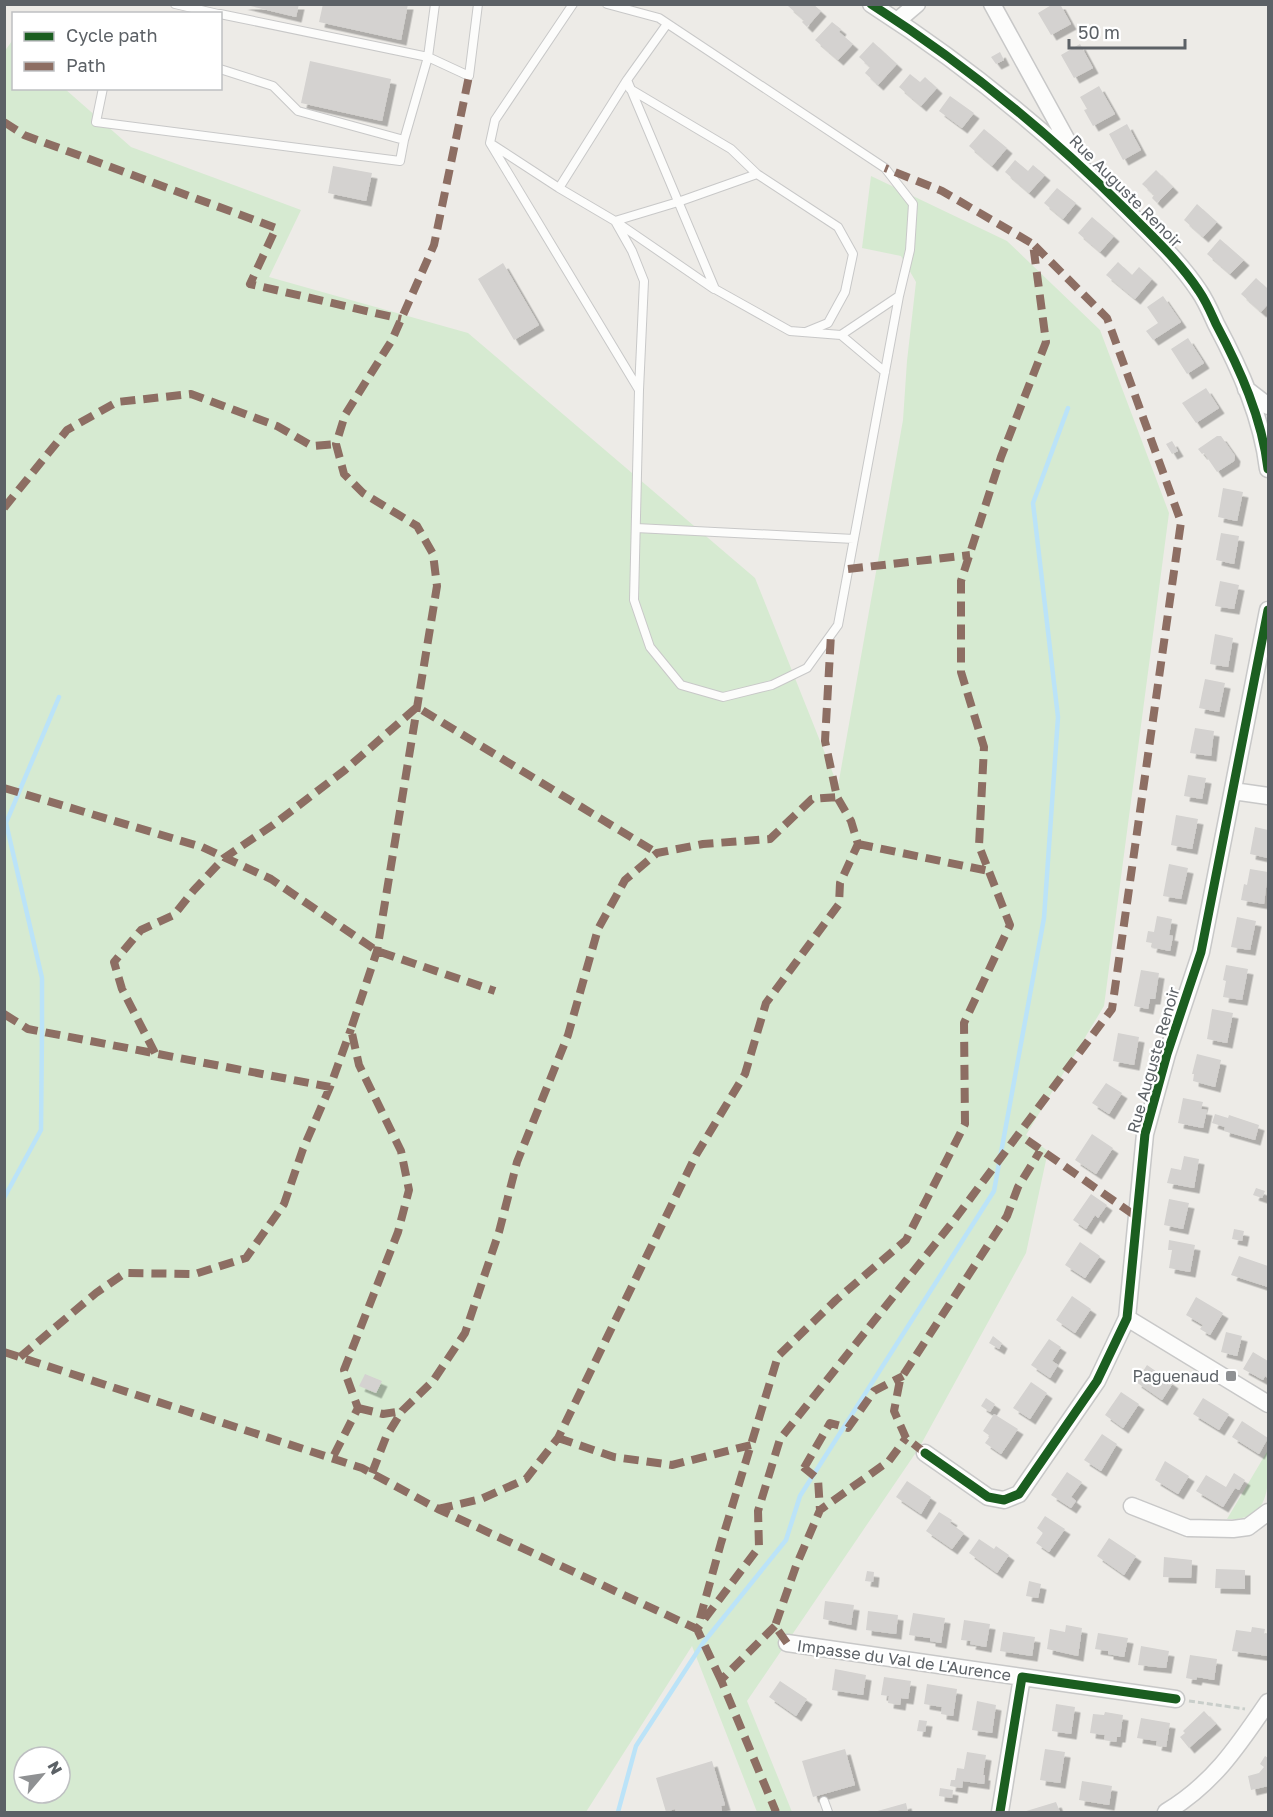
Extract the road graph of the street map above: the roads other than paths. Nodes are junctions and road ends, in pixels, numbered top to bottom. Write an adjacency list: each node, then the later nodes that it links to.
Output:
1 (175, 4): 9 (lane)
2 (435, 4): 13 (lane)
3 (478, 4): 13 (lane)
4 (573, 4): 18 (lane)
5 (607, 4): 12 (lane)
6 (871, 4): 11 (street, Rue Auguste Renoir)
7 (918, 4): 11 (street)
8 (993, 4): 19 (street, Rue Auguste Renoir)
9 (211, 12)
10 (222, 14): 13 (lane)
11 (897, 21): 19 (street, Rue Auguste Renoir)
12 (667, 24): 15 (lane); 25 (lane)
13 (428, 57): 17 (lane)
14 (222, 70): 17 (lane)
15 (628, 85): 20 (lane); 21 (lane); 22 (lane)
16 (103, 90): 17 (lane)
17 (404, 140)
18 (490, 143): 21 (lane); 30 (lane)
19 (1080, 163): 29 (street, Rue Auguste Renoir)
20 (758, 174): 22 (lane); 26 (lane)
21 (559, 188): 23 (lane)
22 (678, 202): 23 (lane); 24 (lane)
23 (615, 221): 24 (lane); 30 (lane)
24 (715, 290): 26 (lane)
25 (899, 296): 27 (lane); 28 (lane)
26 (806, 332): 27 (lane)
27 (841, 335): 28 (lane)
28 (885, 372): 34 (lane)
29 (1246, 388): 31 (street); 32 (street, Rue Auguste Renoir)
30 (639, 390): 33 (lane)
31 (1269, 406)
32 (1269, 469)
33 (636, 528): 34 (lane); 34 (lane)
34 (854, 539)
35 (1269, 610): 36 (street, Rue Auguste Renoir)
36 (1233, 791): 37 (street); 38 (street, Rue Auguste Renoir)
37 (1269, 796)
38 (1127, 1318): 39 (street); 40 (street, Rue Auguste Renoir)
39 (1269, 1404)
40 (925, 1453)
41 (1132, 1506): 42 (street)
42 (1269, 1512)
43 (787, 1642): 44 (street, Impasse du Val de L'Aurence)
44 (1022, 1677): 45 (street, Impasse du Val de L'Aurence); 49 (street, Impasse du Val de L'Aurence)
45 (1176, 1699)
46 (1265, 1707): 50 (street)
47 (824, 1801): 48 (lane)
48 (828, 1812)
49 (1000, 1812)
50 (1166, 1812)

